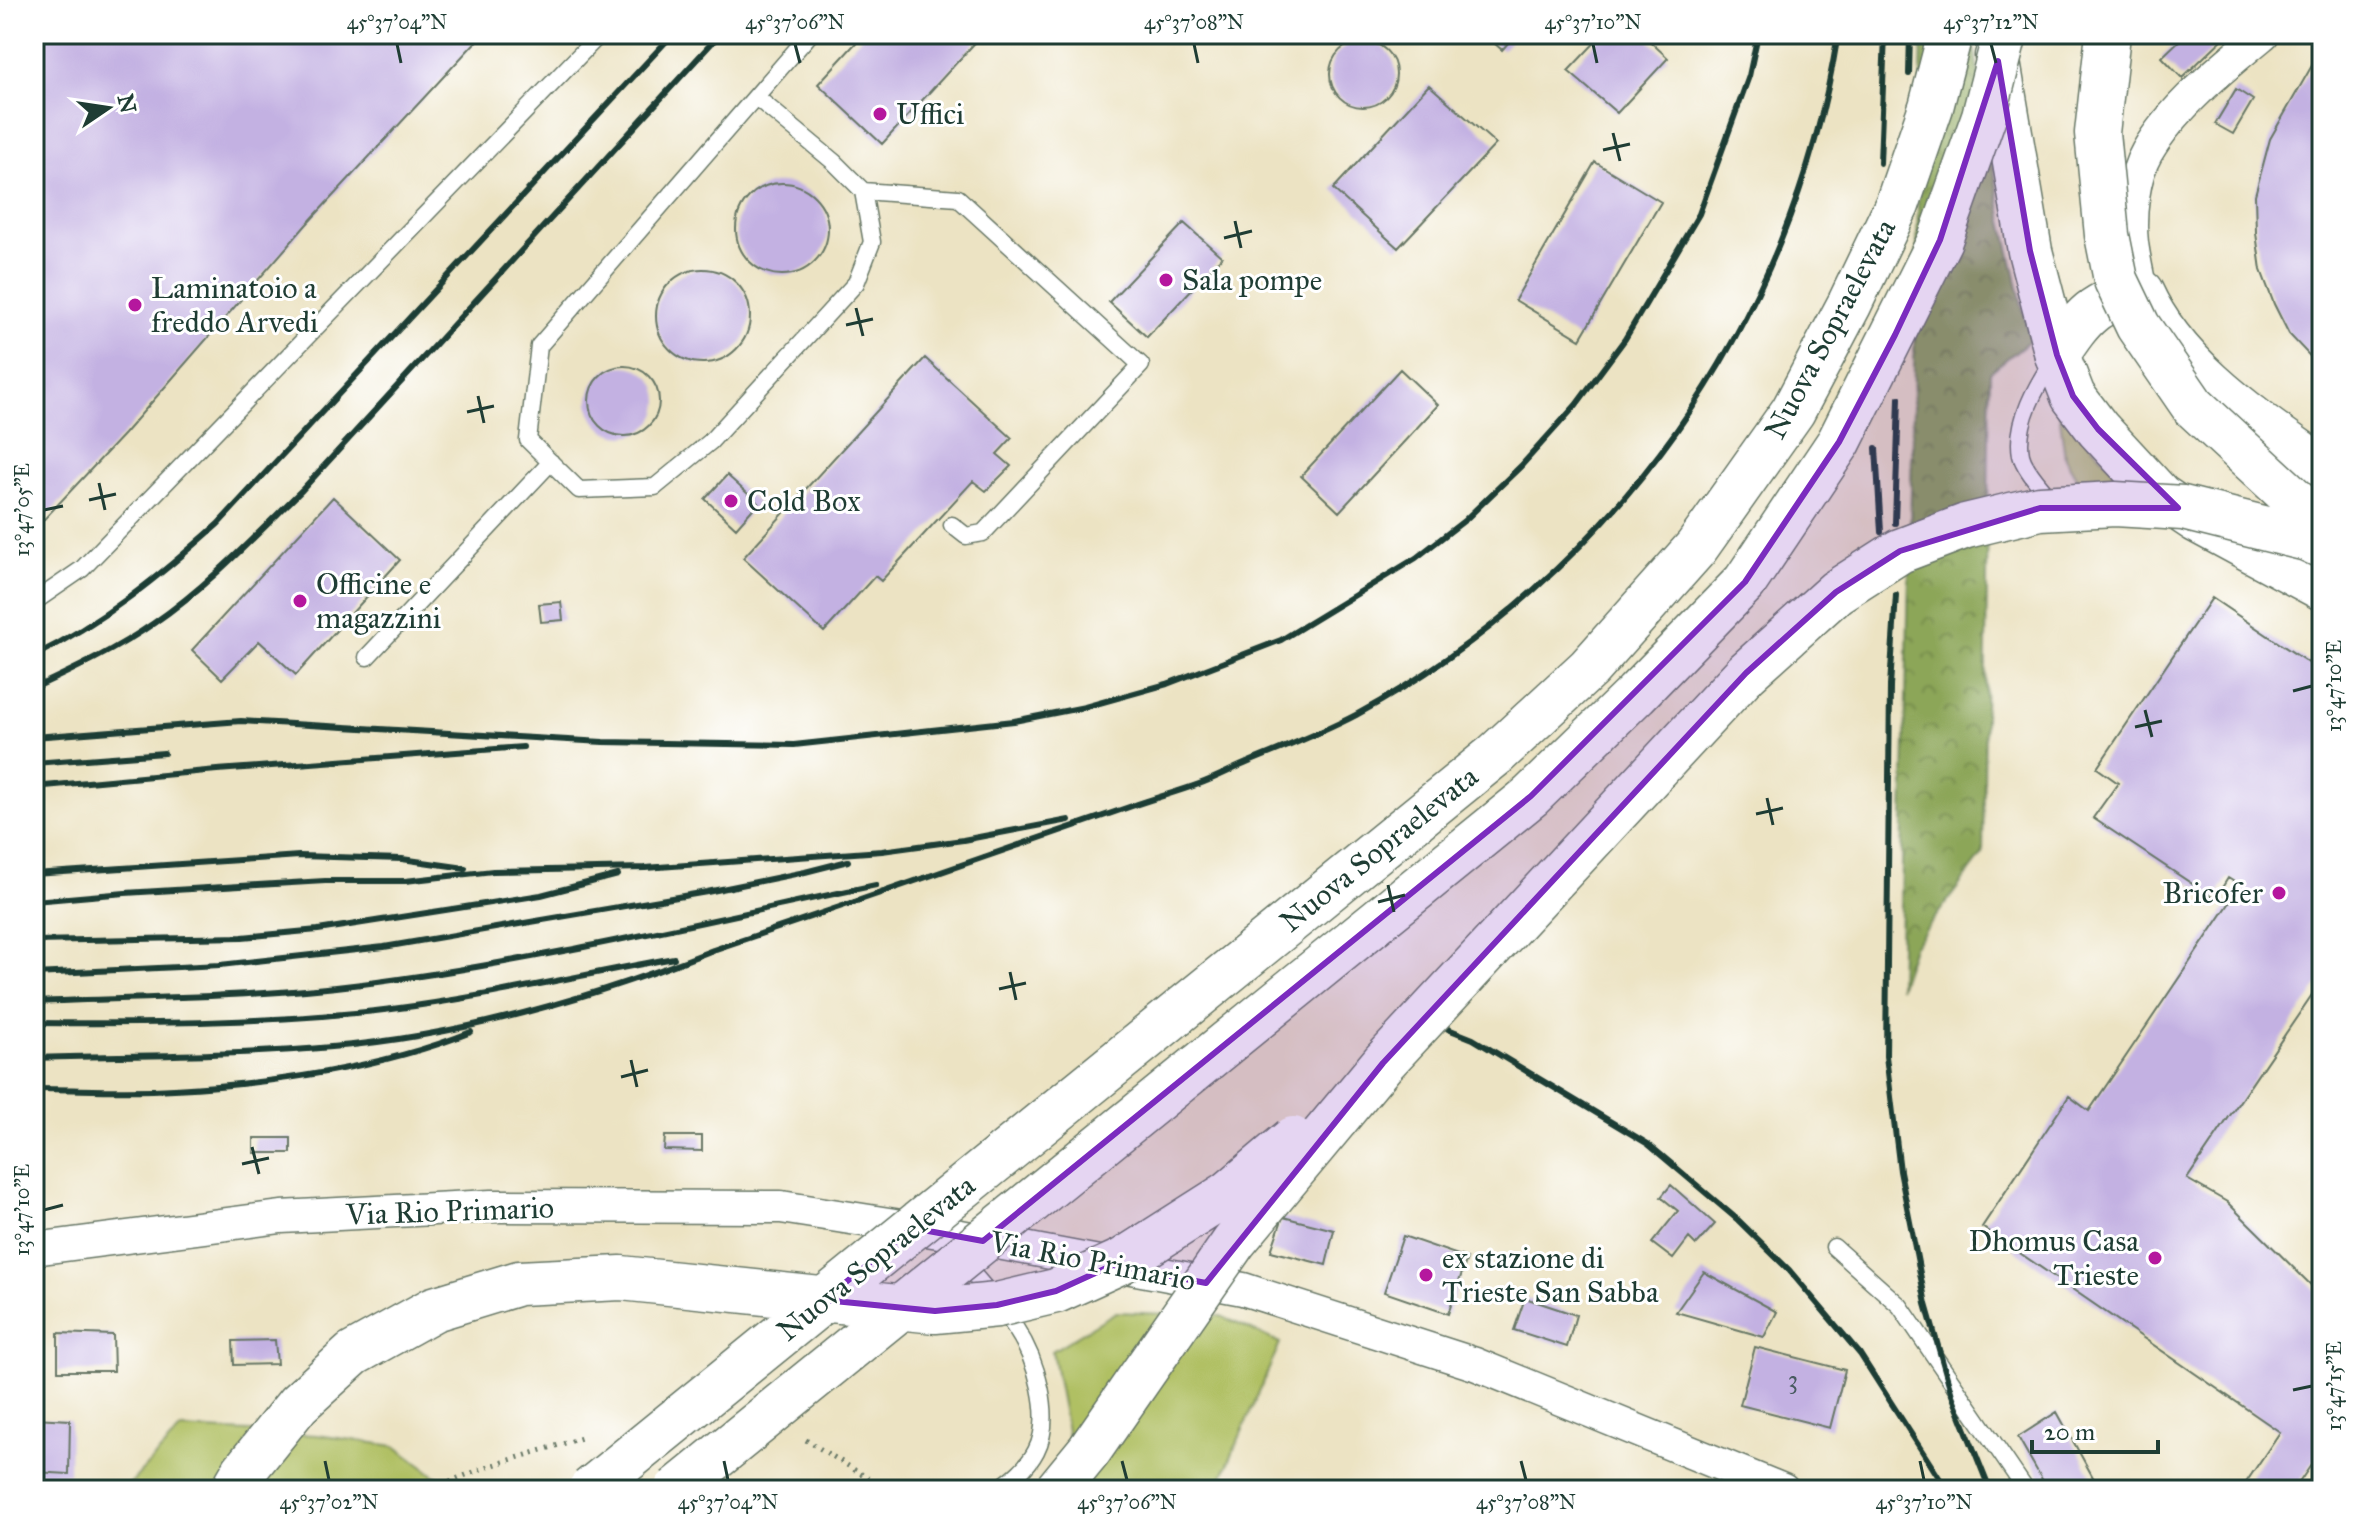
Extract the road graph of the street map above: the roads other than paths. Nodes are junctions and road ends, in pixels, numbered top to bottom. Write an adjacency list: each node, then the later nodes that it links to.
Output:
1 (600, 34): 21 (lane)
2 (810, 34): 8 (lane)
3 (1950, 34): 28 (main road, Nuova Sopraelevata, bridge)
4 (1994, 34): 11 (main road)
5 (2005, 34): 29 (main road, Nuova Sopraelevata, bridge)
6 (2108, 34): 18 (main road, bridge)
7 (2263, 34): 10 (street)
8 (756, 97): 9 (lane); 12 (lane)
9 (863, 191): 12 (lane); 17 (lane)
10 (2141, 292): 11 (main road); 13 (main road)
11 (2057, 355): 14 (main road); 16 (lane)
12 (551, 462): 22 (lane)
13 (2322, 468)
14 (2196, 520): 15 (lane); 20 (main road)
15 (2132, 522)
16 (2094, 524)
17 (952, 525)
18 (2322, 525)
19 (2322, 546): 23 (main road, bridge)
20 (2322, 588)
21 (34, 602)
22 (367, 657)
23 (1383, 1063): 27 (main road, bridge); 31 (main road, bridge)
24 (939, 1232): 26 (street, Via Rio Primario); 30 (lane); 32 (street, Via Rio Primario)
25 (1834, 1247): 33 (lane)
26 (34, 1249)
27 (233, 1490)
28 (590, 1490)
29 (676, 1490)
30 (997, 1490)
31 (1057, 1490)
32 (1783, 1490)
33 (2026, 1490)

